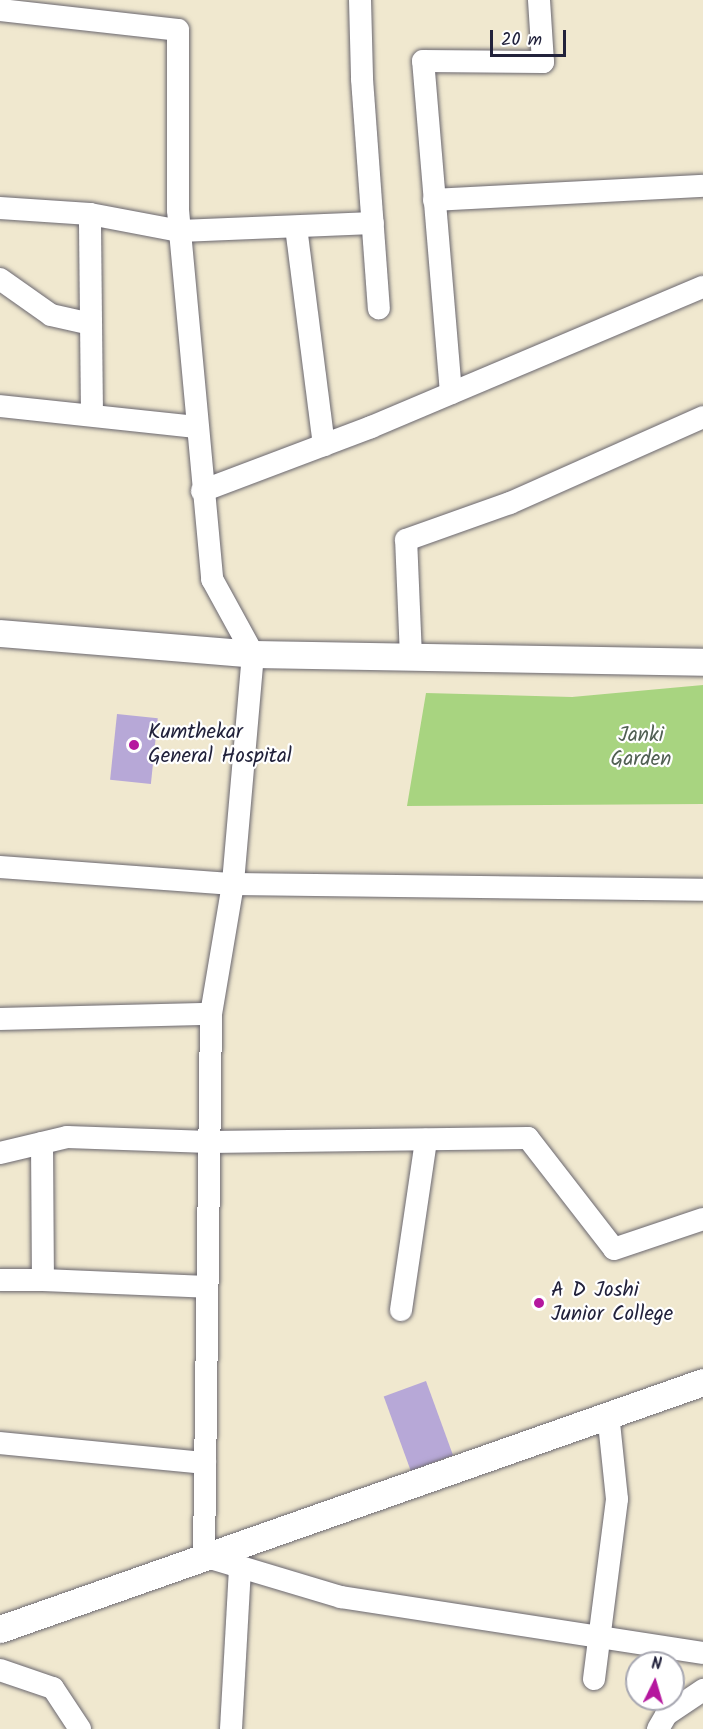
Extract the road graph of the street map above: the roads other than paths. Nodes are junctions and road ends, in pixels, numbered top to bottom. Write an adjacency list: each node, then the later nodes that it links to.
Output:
1 (360, 0): 8 (street)
2 (539, 0): 5 (street)
3 (0, 10): 10 (street)
4 (703, 186): 5 (street)
5 (434, 200): 15 (street)
6 (0, 208): 7 (street)
7 (90, 214): 10 (street); 14 (street)
8 (373, 223): 9 (street); 13 (street)
9 (296, 227): 10 (street); 20 (street)
10 (180, 231): 19 (street)
11 (0, 279): 14 (street)
12 (703, 287): 15 (street)
13 (379, 308)
14 (91, 324): 17 (street)
15 (451, 393): 20 (street)
16 (0, 406): 17 (street)
17 (92, 416): 19 (street)
18 (703, 417): 24 (street)
19 (197, 427): 21 (street)
20 (324, 445): 21 (street)
21 (202, 491): 23 (street)
22 (0, 633): 23 (street)
23 (253, 654): 24 (street); 27 (street)
24 (411, 657): 25 (street)
25 (703, 662)
26 (0, 867): 27 (street)
27 (233, 884): 28 (street); 29 (street)
28 (703, 890)
29 (211, 1014): 30 (street); 32 (street)
30 (0, 1019)
31 (426, 1140): 32 (street); 35 (street); 39 (street)
32 (209, 1142): 33 (street); 38 (street)
33 (42, 1143): 34 (street); 37 (street)
34 (1, 1152)
35 (703, 1220)
36 (0, 1280): 37 (street)
37 (43, 1280): 38 (street)
38 (207, 1287): 43 (street)
39 (400, 1310)
40 (703, 1382): 41 (street)
41 (608, 1414): 44 (street); 47 (street)
42 (0, 1443): 43 (street)
43 (205, 1463): 44 (street)
44 (204, 1556): 45 (street); 46 (street)
45 (240, 1566): 47 (street); 53 (street)
46 (0, 1629)
47 (599, 1637): 48 (street); 50 (street)
48 (703, 1653)
49 (0, 1670): 52 (street)
50 (594, 1679)
51 (703, 1690): 54 (street)
52 (80, 1729)
53 (231, 1729)
54 (658, 1729)

